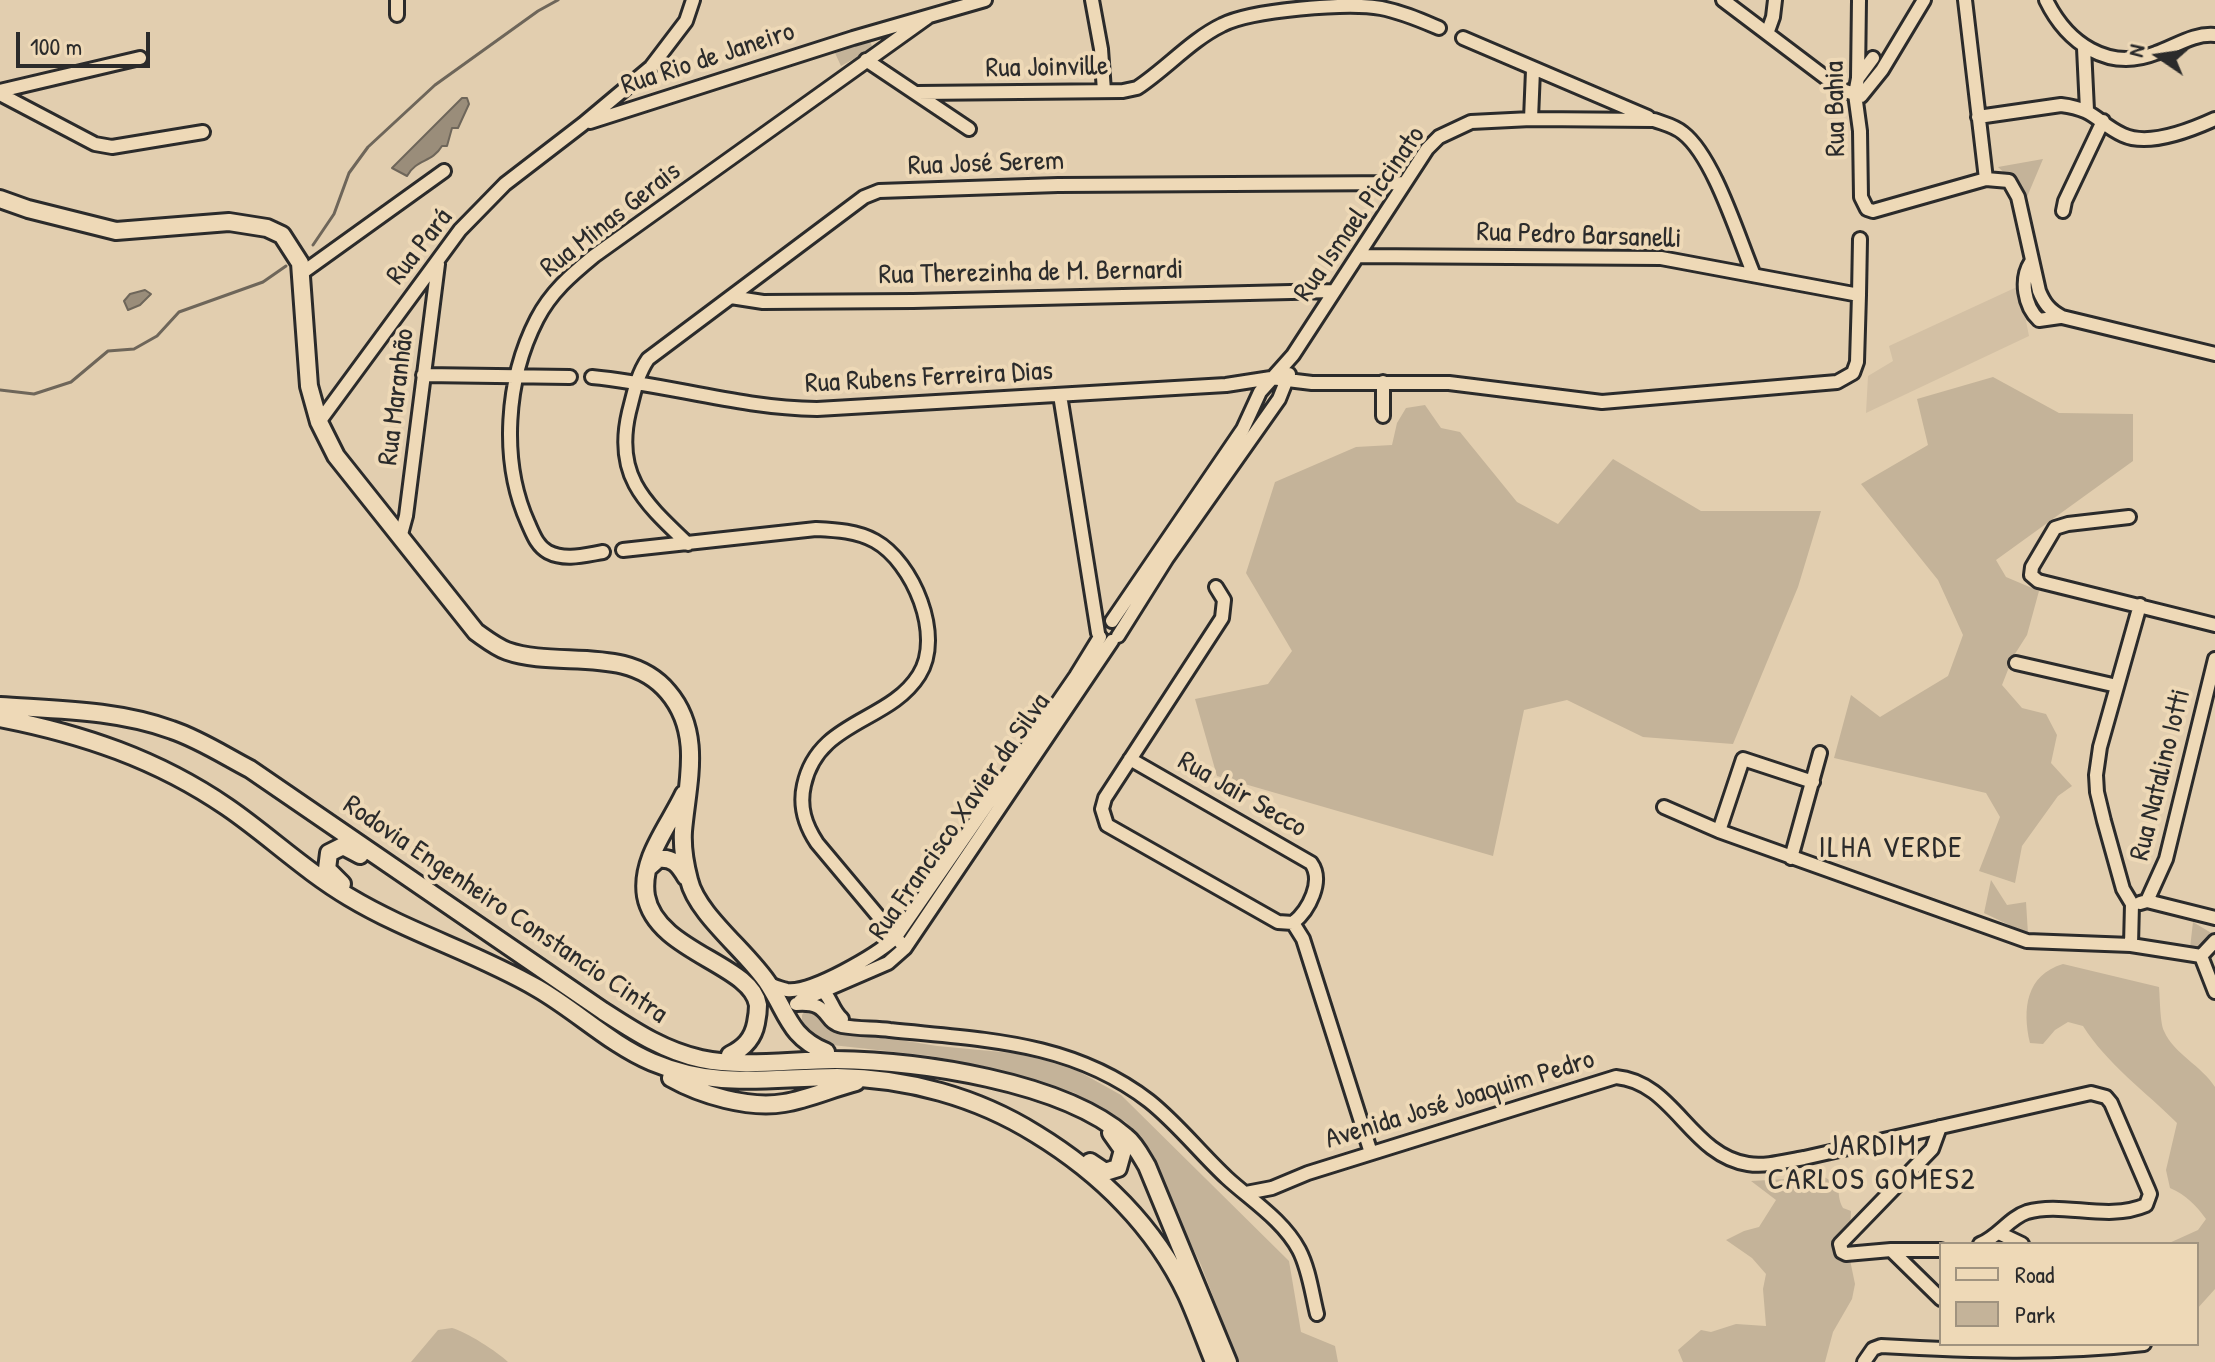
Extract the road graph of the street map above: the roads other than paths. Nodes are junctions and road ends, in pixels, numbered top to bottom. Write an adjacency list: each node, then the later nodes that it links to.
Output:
1 (397, 0): 11 (street)
2 (693, 0): 37 (street, Rua Pará)
3 (985, 0): 12 (street, Rua Rio de Janeiro)
4 (1092, 0): 26 (street)
5 (1723, 0): 14 (street)
6 (1775, 0): 14 (street)
7 (1859, 0): 17 (street, Rua Bahia)
8 (1924, 0): 23 (street)
9 (1965, 0): 32 (street)
10 (2046, 0): 18 (street)
11 (397, 15)
12 (928, 17): 21 (street, Rua Minas Gerais); 37 (street, Rua Rio de Janeiro)
13 (1439, 28): 26 (street, Rua Joinville)
14 (1768, 31): 25 (street)
15 (2215, 35): 18 (street)
16 (1463, 38): 22 (street)
17 (1859, 41): 20 (street); 24 (street, Rua Bahia)
18 (2084, 48): 31 (street)
19 (140, 58): 27 (street)
20 (1873, 58): 23 (street); 24 (street)
21 (866, 60): 28 (street); 55 (street, Rua Minas Gerais)
22 (1533, 70): 33 (street); 35 (street)
23 (1882, 70): 30 (street)
24 (1858, 78): 25 (street); 30 (street, Rua Bahia)
25 (1838, 87): 30 (street)
26 (1104, 91): 29 (street, Rua Joinville)
27 (0, 92): 38 (street)
28 (917, 93): 29 (street, Rua Joinville); 29 (street)
29 (959, 93)
30 (1855, 94): 40 (street, Rua Bahia)
31 (2087, 110): 32 (street); 36 (street)
32 (1978, 117): 40 (street)
33 (1531, 119): 35 (street, Rua Ismael Piccinato); 41 (street, Rua Ismael Piccinato)
34 (2215, 119): 36 (street)
35 (1654, 120): 48 (street, Rua Ismael Piccinato)
36 (2103, 121): 43 (street)
37 (583, 124): 46 (street, Rua Pará)
38 (203, 132)
39 (444, 171): 47 (street)
40 (1986, 179): 52 (street)
41 (1405, 183): 45 (street, Rua Ismael Piccinato); 51 (street, Rua José Serem)
42 (0, 199): 47 (main road)
43 (2063, 211)
44 (1860, 239): 50 (street)
45 (1358, 256): 48 (street, Rua Pedro Barsanelli); 49 (street, Rua Ismael Piccinato)
46 (438, 261): 54 (street, Rua Maranhão); 67 (street, Rua Pará)
47 (302, 273): 67 (main road)
48 (1754, 275): 50 (street, Rua Pedro Barsanelli)
49 (1333, 291): 51 (street, Rua Therezinha de M. Bernardi); 53 (street, Rua Ismael Piccinato)
50 (1859, 295): 60 (street)
51 (731, 297): 59 (street, Rua José Serem)
52 (2215, 354)
53 (1293, 355): 58 (street, Rua Ismael Piccinato); 61 (street, Rua Ismael Piccinato)
54 (423, 375): 55 (street); 69 (street, Rua Maranhão)
55 (517, 376): 56 (street); 72 (street, Rua Minas Gerais)
56 (570, 377)
57 (592, 377): 59 (street, Rua Rubens Ferreira Dias)
58 (1271, 378): 61 (street, Rua Rubens Ferreira Dias); 62 (street, Rua Rubens Ferreira Dias); 64 (street, Rua Francisco Xavier da Silva)
59 (636, 381): 63 (street, Rua Rubens Ferreira Dias); 70 (street)
60 (1383, 382): 61 (street); 66 (street)
61 (1286, 384): 65 (street, Rua Francisco Xavier da Silva)
62 (1226, 385): 63 (street, Rua Rubens Ferreira Dias); 64 (street)
63 (1060, 395): 74 (street)
64 (1257, 400): 65 (street); 76 (street, Rua Francisco Xavier da Silva)
65 (1273, 408): 76 (street, Rua Francisco Xavier da Silva)
66 (1383, 416)
67 (319, 422): 69 (main road)
68 (2129, 517): 75 (street)
69 (400, 538): 88 (main road)
70 (688, 544): 71 (street); 98 (street)
71 (623, 550)
72 (603, 552)
73 (1216, 587): 86 (street)
74 (1093, 594): 77 (street); 79 (street)
75 (2140, 605): 78 (street); 82 (street)
76 (1128, 607): 77 (street, Rua Francisco Xavier da Silva); 79 (street, Rua Francisco Xavier da Silva)
77 (1111, 621): 79 (street)
78 (2215, 625)
79 (1107, 637): 98 (street, Rua Francisco Xavier da Silva); 101 (street, Rua Francisco Xavier da Silva)
80 (2215, 659): 94 (street, Rua Natalino Iotti)
81 (2016, 663): 82 (street)
82 (2117, 686): 95 (street)
83 (0, 706): 103 (main road, Rodovia Engenheiro Constancio Cintra)
84 (0, 718): 113 (main road, Rodovia Engenheiro Constancio Cintra)
85 (1820, 753): 87 (street)
86 (1130, 759): 97 (street, Rua Jair Secco); 97 (street)
87 (1813, 782): 90 (street); 91 (street)
88 (687, 789): 92 (main road); 93 (main road)
89 (1664, 807): 90 (street)
90 (1719, 831): 91 (street)
91 (1791, 858): 100 (street)
92 (648, 868): 93 (main road); 112 (main road)
93 (689, 882): 105 (main road)
94 (2147, 901): 95 (street); 96 (street)
95 (2132, 904): 100 (street)
96 (2215, 918)
97 (1293, 923): 118 (street)
98 (895, 938): 101 (street); 106 (street, Rua Francisco Xavier da Silva)
99 (2215, 941): 102 (street)
100 (2131, 945): 102 (street)
101 (905, 948): 106 (street, Rua Francisco Xavier da Silva)
102 (2201, 956): 107 (street)
103 (524, 957): 104 (main road, Rodovia Engenheiro Constancio Cintra); 116 (main road)
104 (552, 975): 112 (main road); 114 (main road, Rodovia Engenheiro Constancio Cintra)
105 (769, 984): 106 (street, Rua Francisco Xavier da Silva); 109 (main road)
106 (822, 991): 108 (street, Rua Francisco Xavier da Silva); 110 (street)
107 (2215, 992)
108 (796, 1004): 109 (street); 110 (street)
109 (787, 1019): 111 (main road)
110 (851, 1026): 119 (street)
111 (826, 1052): 112 (main road); 114 (main road)
112 (730, 1055)
113 (642, 1057): 115 (main road); 116 (main road, Rodovia Engenheiro Constancio Cintra)
114 (953, 1072): 115 (main road); 130 (main road, Rodovia Engenheiro Constancio Cintra)
115 (875, 1079): 116 (main road, Rodovia Engenheiro Constancio Cintra); 129 (main road, Rodovia Engenheiro Constancio Cintra)
116 (742, 1082)
117 (1940, 1127): 118 (street, Avenida José Joaquim Pedro); 120 (street, Avenida José Joaquim Pedro); 123 (street)
118 (1371, 1153): 119 (street, Avenida José Joaquim Pedro)
119 (1246, 1193): 126 (street)
120 (1999, 1233): 121 (street); 122 (street)
121 (1983, 1242)
122 (2018, 1242)
123 (1891, 1250): 124 (street); 125 (street)
124 (1939, 1250)
125 (1939, 1297)
126 (1317, 1314)
127 (2090, 1347): 128 (street)
128 (1970, 1348): 131 (street)
129 (1214, 1362)
130 (1228, 1362)
131 (1864, 1362)

